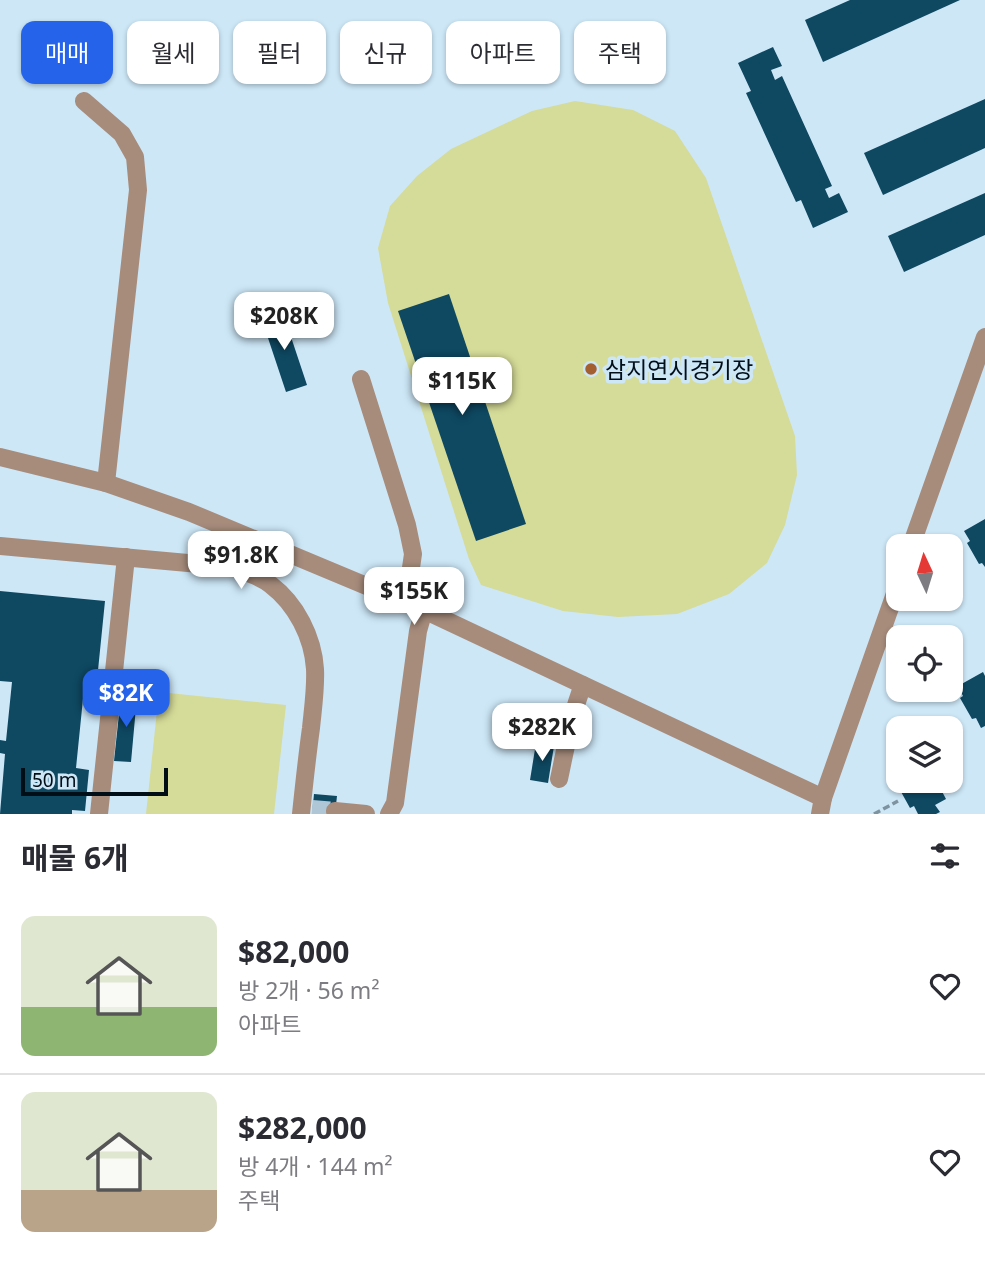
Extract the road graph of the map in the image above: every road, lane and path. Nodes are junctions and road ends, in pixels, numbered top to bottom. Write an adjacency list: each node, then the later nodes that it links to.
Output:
1 (84, 100): 5 (street)
2 (985, 337): 6 (street)
3 (360, 379): 9 (street)
4 (0, 457): 5 (street)
5 (106, 483): 9 (street)
6 (915, 534)
7 (0, 545): 8 (street)
8 (126, 557): 16 (street); 18 (street)
9 (406, 602): 10 (street)
10 (424, 610): 12 (street); 20 (street)
11 (889, 611): 15 (street)
12 (583, 685): 13 (street); 15 (street)
13 (559, 779)
14 (898, 801): 21 (path)
15 (822, 806)
16 (305, 810)
17 (335, 811): 19 (street)
18 (99, 814)
19 (366, 814)
20 (389, 814)
21 (874, 814)

